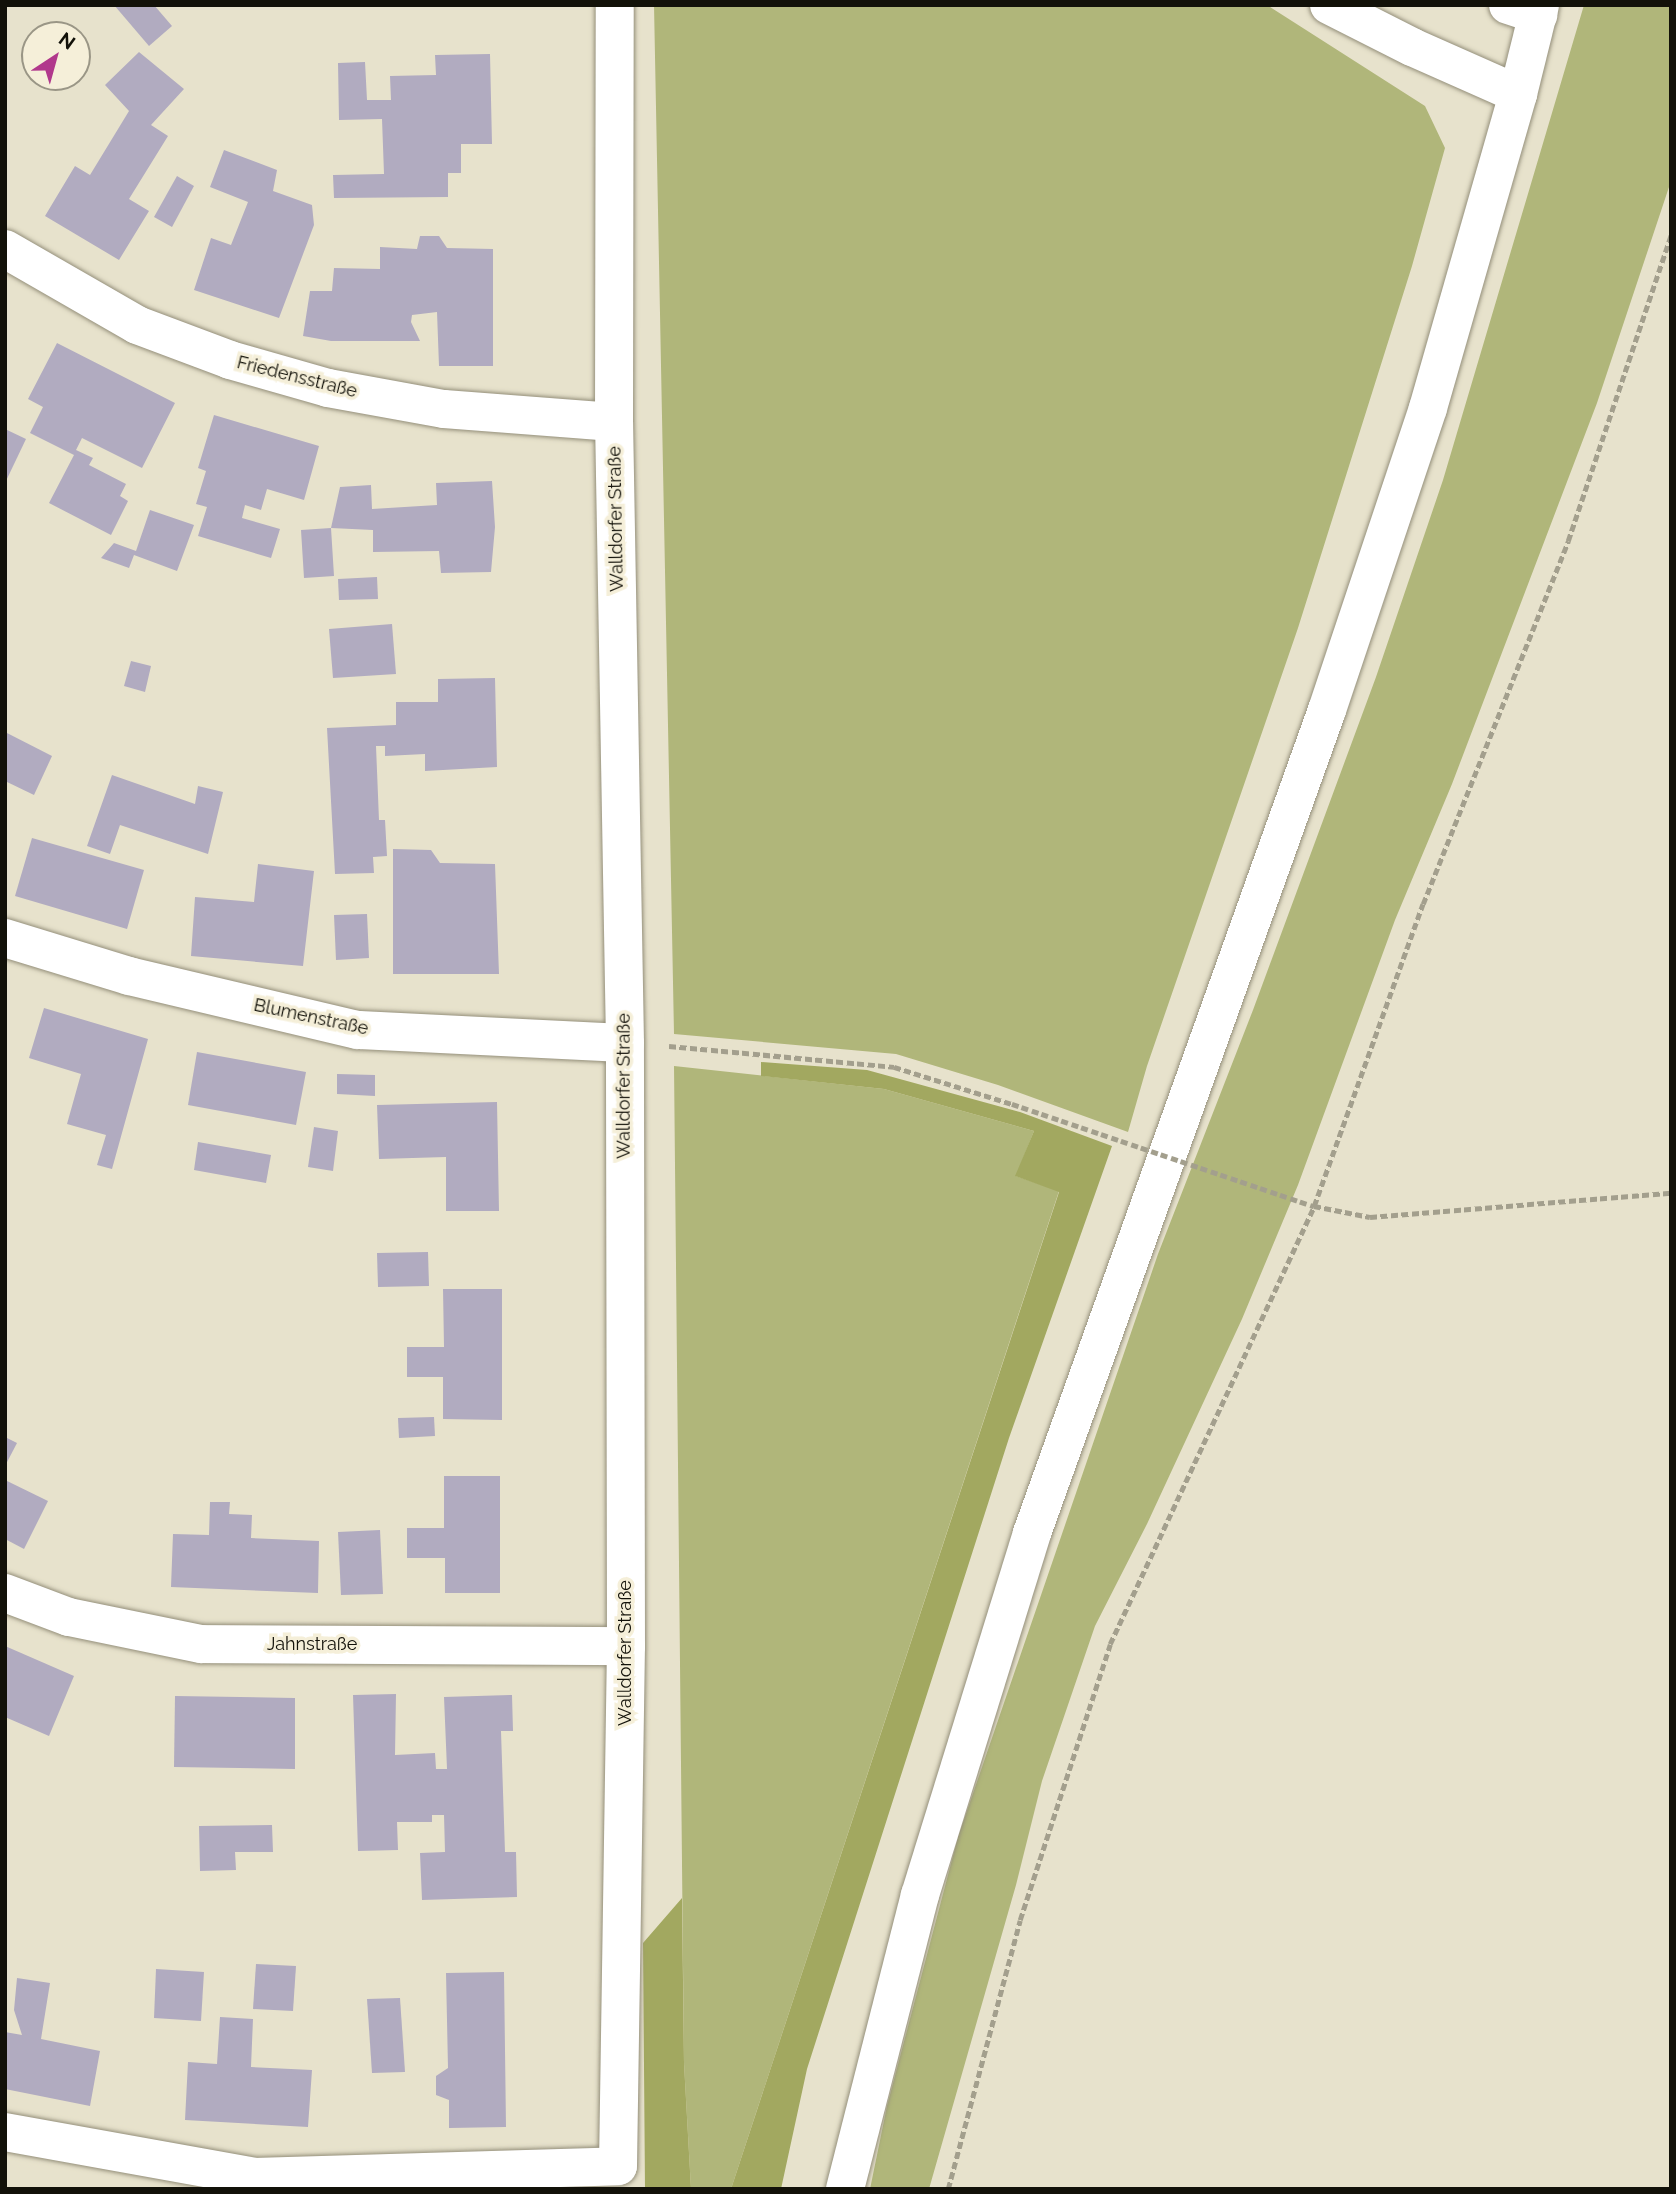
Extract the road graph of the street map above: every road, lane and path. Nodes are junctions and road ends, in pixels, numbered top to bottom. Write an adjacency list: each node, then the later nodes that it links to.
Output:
1 (614, 5): 7 (street, Walldorfer Straße)
2 (1329, 5): 4 (street)
3 (1528, 8): 4 (street)
4 (1518, 94): 16 (street)
5 (1671, 235): 11 (path)
6 (5, 249): 7 (street, Friedensstraße)
7 (614, 422): 9 (street, Walldorfer Straße)
8 (5, 938): 9 (street, Blumenstraße)
9 (625, 1043): 11 (path, bridge); 13 (street, Walldorfer Straße)
10 (1671, 1193): 11 (path)
11 (1314, 1206): 17 (path)
12 (5, 1593): 13 (street, Jahnstraße)
13 (626, 1646): 15 (street, Walldorfer Straße)
14 (5, 2132): 15 (street)
15 (256, 2183)
16 (845, 2189)
17 (948, 2189)

